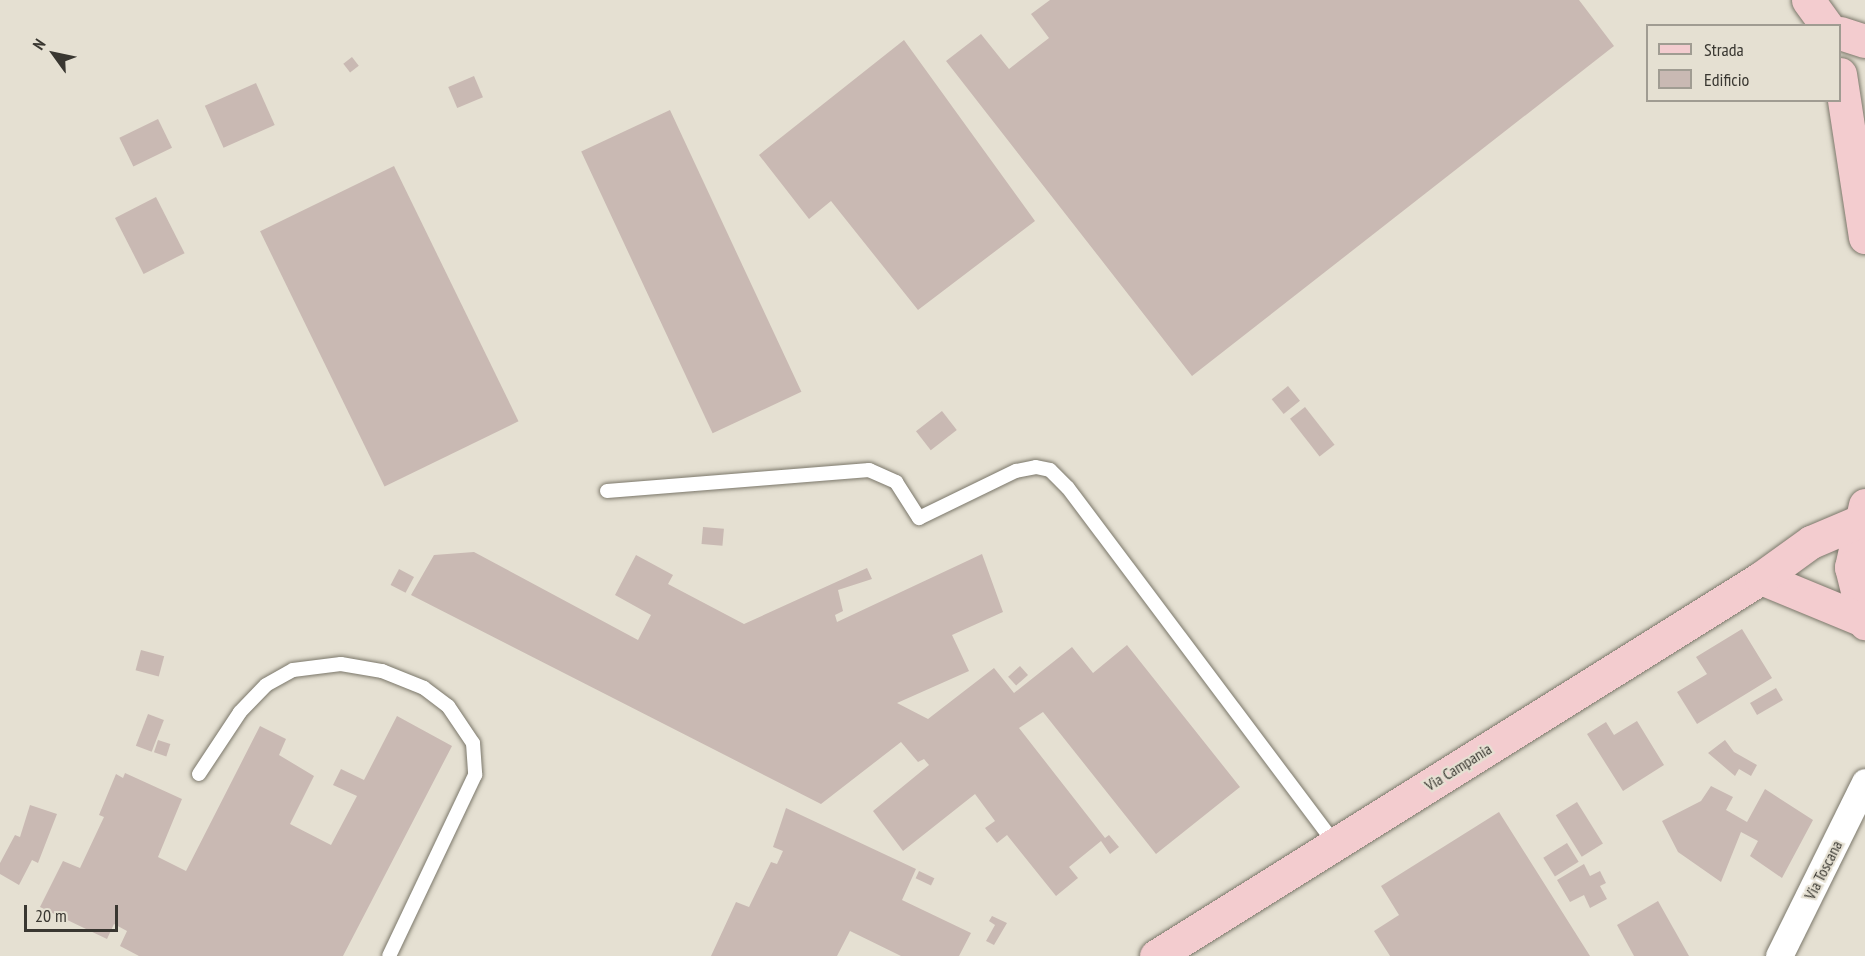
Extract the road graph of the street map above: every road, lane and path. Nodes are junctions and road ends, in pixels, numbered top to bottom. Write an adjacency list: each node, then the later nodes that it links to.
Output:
1 (1808, 0): 2 (street)
2 (1826, 24)
3 (1841, 34): 4 (street)
4 (1865, 41)
5 (1841, 87): 6 (street)
6 (1865, 237)
7 (607, 491): 13 (lane)
8 (1863, 515): 9 (street, Via Campania); 10 (street)
9 (1761, 578): 10 (street); 13 (street, Via Campania)
10 (1864, 621)
11 (199, 774): 14 (lane)
12 (1865, 782): 16 (street, Via Toscana)
13 (1335, 844): 15 (street, Via Campania)
14 (389, 956)
15 (1156, 956)
16 (1779, 956)

